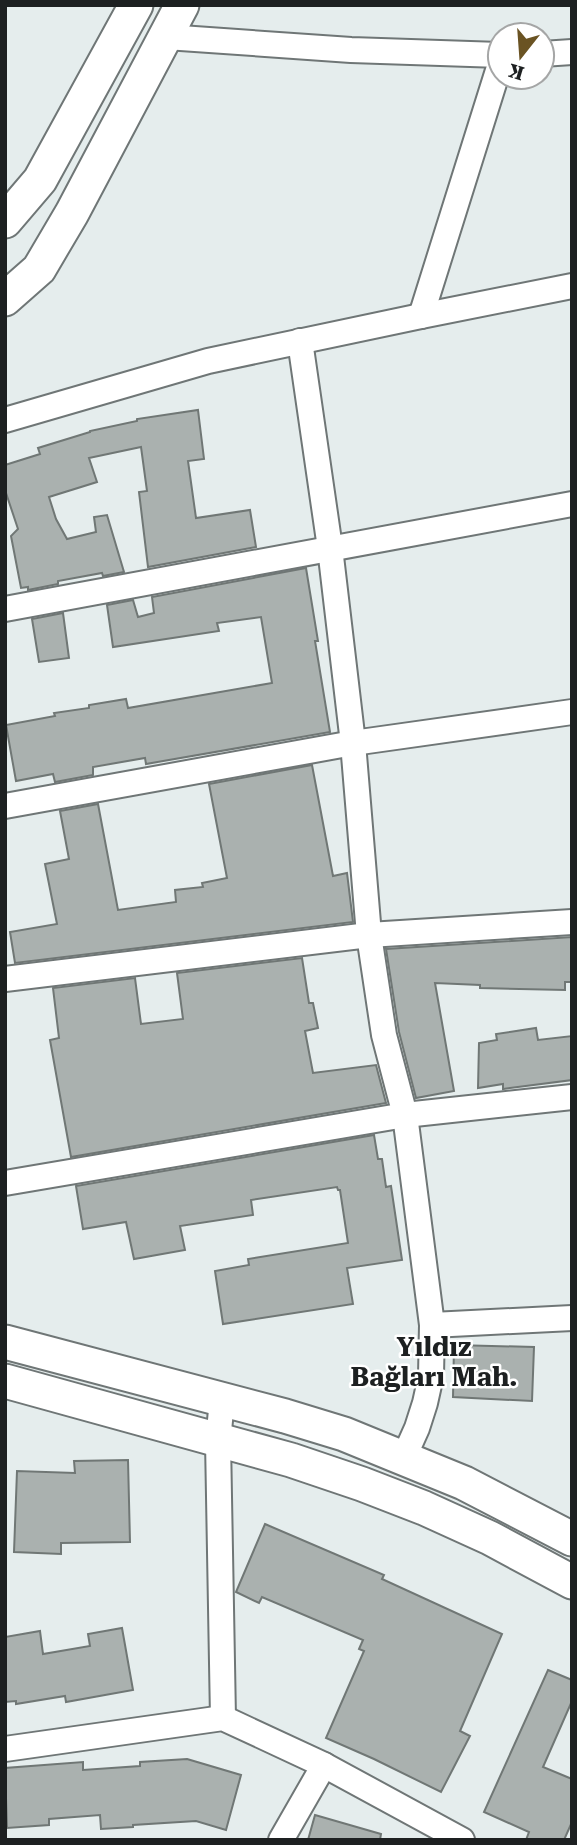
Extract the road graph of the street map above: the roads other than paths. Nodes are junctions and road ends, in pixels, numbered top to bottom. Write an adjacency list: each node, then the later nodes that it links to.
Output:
1 (136, 5): 6 (street)
2 (182, 5): 3 (street)
3 (166, 37): 4 (street); 8 (street)
4 (486, 55)
5 (492, 91): 9 (street)
6 (5, 221)
7 (572, 286): 9 (street)
8 (5, 299)
9 (421, 316): 10 (street)
10 (300, 341): 11 (street); 13 (street)
11 (5, 420)
12 (572, 504): 13 (street)
13 (330, 548): 14 (street); 16 (street)
14 (5, 609)
15 (572, 712): 16 (street)
16 (353, 743): 17 (street); 19 (street)
17 (5, 806)
18 (572, 922): 19 (street)
19 (369, 935): 20 (street); 22 (street)
20 (5, 979)
21 (572, 1097): 22 (street)
22 (405, 1115): 23 (street); 25 (street)
23 (5, 1183)
24 (572, 1318): 25 (street)
25 (432, 1325): 30 (street)
26 (5, 1342): 28 (street)
27 (5, 1381): 29 (street)
28 (222, 1400): 29 (street); 30 (street)
29 (218, 1441): 32 (street); 33 (street)
30 (404, 1457): 31 (street)
31 (572, 1539)
32 (572, 1582)
33 (222, 1718): 34 (street); 35 (street)
34 (5, 1749)
35 (324, 1765): 36 (street); 37 (street)
36 (281, 1840)
37 (462, 1840)

